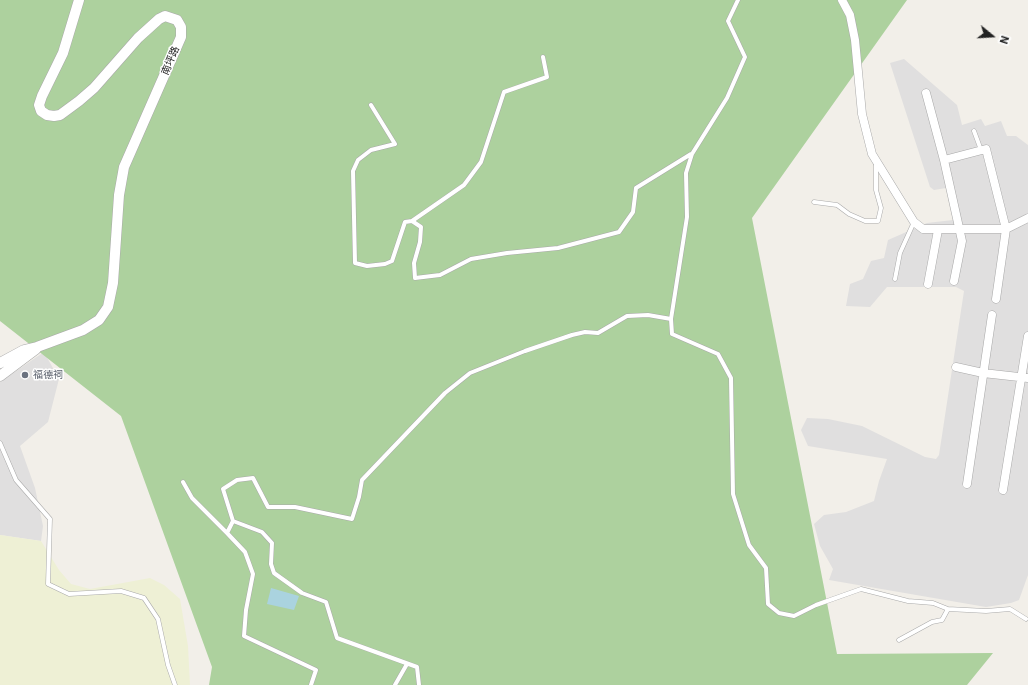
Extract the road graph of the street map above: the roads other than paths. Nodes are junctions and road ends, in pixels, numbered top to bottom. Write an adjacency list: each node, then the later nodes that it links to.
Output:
1 (79, 0): 26 (street, 南坪路)
2 (738, 0): 9 (lane)
3 (842, 0): 11 (street)
4 (542, 57): 14 (lane)
5 (926, 92): 10 (street)
6 (371, 105): 14 (lane)
7 (974, 131): 8 (lane)
8 (982, 150): 10 (street); 16 (street)
9 (692, 154): 14 (lane); 24 (lane)
10 (944, 160): 18 (street)
11 (876, 161): 12 (lane); 15 (street)
12 (814, 202)
13 (1028, 218): 16 (street)
14 (412, 221)
15 (914, 222): 17 (street); 19 (lane)
16 (1006, 229): 18 (street); 22 (street)
17 (938, 230): 18 (street); 21 (street)
18 (959, 230): 20 (street)
19 (895, 279)
20 (954, 281)
21 (928, 284)
22 (996, 299)
23 (992, 315): 29 (street)
24 (671, 319): 36 (lane); 38 (lane)
25 (1028, 336): 31 (street)
26 (37, 347): 27 (street, 南坪路); 30 (street, 南坪路)
27 (0, 362)
28 (956, 367): 29 (street)
29 (983, 373): 31 (street); 34 (street)
30 (0, 376)
31 (1025, 378): 35 (street)
32 (0, 442): 42 (lane)
33 (183, 482): 37 (lane)
34 (966, 484)
35 (1003, 490)
36 (233, 521): 37 (lane); 41 (lane)
37 (227, 533): 43 (lane)
38 (948, 609): 39 (lane); 40 (lane)
39 (1026, 620)
40 (899, 640)
41 (407, 664): 44 (lane); 45 (lane)
42 (175, 685)
43 (311, 685)
44 (395, 685)
45 (419, 685)

